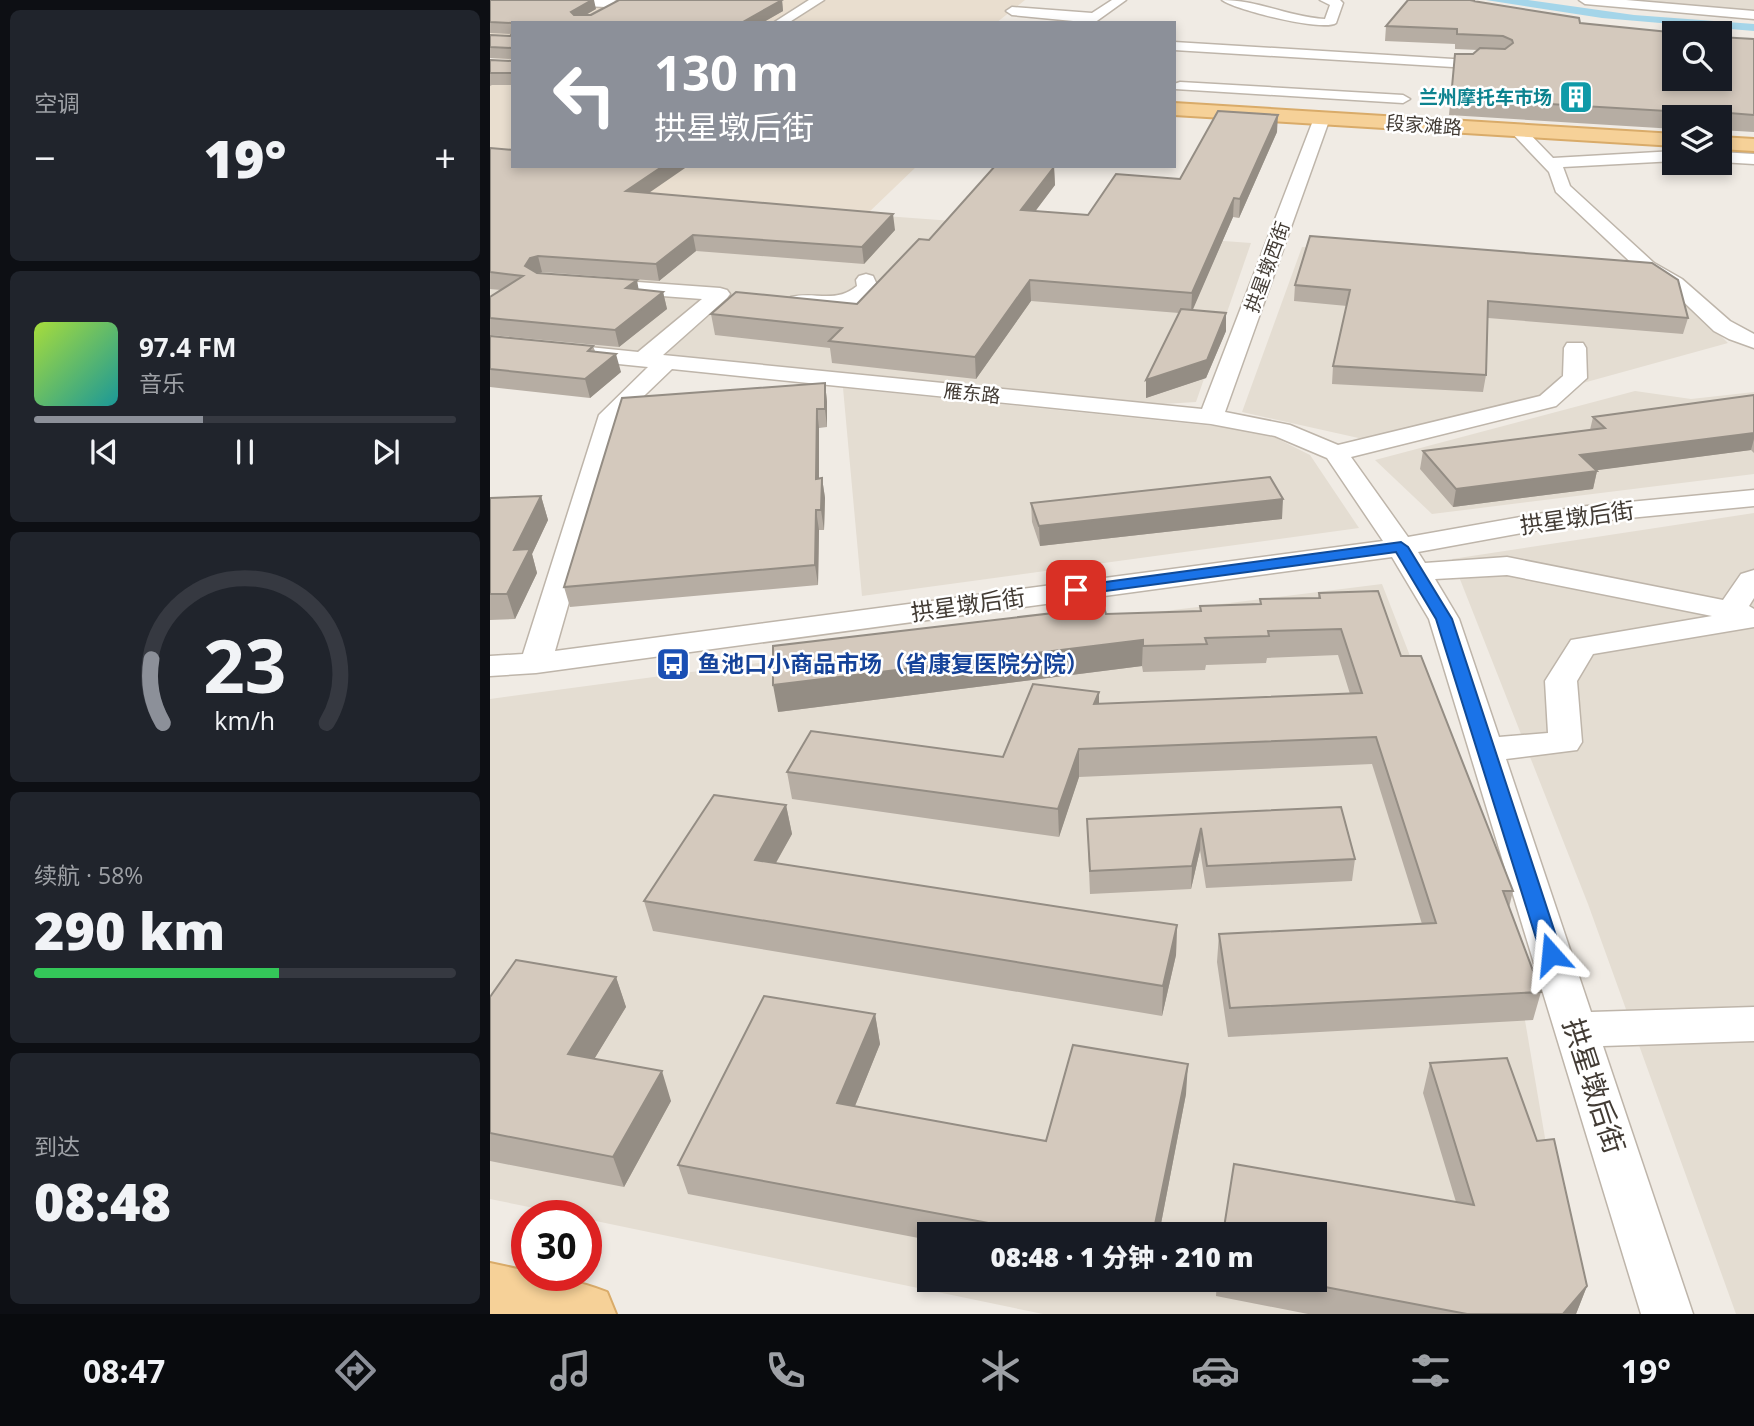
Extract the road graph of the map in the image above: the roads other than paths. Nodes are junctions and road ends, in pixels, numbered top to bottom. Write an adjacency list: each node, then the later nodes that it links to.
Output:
1 (538, 0): 11 (street)
2 (818, 0): 12 (street)
3 (1120, 0): 10 (street)
4 (1228, 0): 5 (street)
5 (1326, 0)
6 (1585, 0): 7 (street)
7 (1617, 2): 9 (street)
8 (1012, 11): 10 (street)
9 (1754, 15)
10 (1089, 20)
11 (586, 21)
12 (782, 21)
13 (1176, 46): 18 (street)
14 (1305, 47): 18 (street)
15 (1176, 55): 18 (street)
16 (1488, 57): 18 (street)
17 (1469, 64): 18 (street)
18 (1323, 67): 19 (street); 20 (street); 21 (street); 22 (street); 24 (street, 拱星墩西街)
19 (1395, 67)
20 (1202, 78)
21 (1180, 86)
22 (1401, 94)
23 (1176, 109): 24 (main road, 段家滩路)
24 (1313, 118): 25 (main road, 段家滩路); 42 (street, 拱星墩西街)
25 (1517, 130): 26 (main road, 段家滩路); 32 (street)
26 (1662, 139)
27 (1732, 144): 28 (main road)
28 (1754, 145)
29 (1662, 157): 32 (street)
30 (1732, 158): 31 (street)
31 (1754, 159)
32 (1549, 163): 38 (street)
33 (866, 280): 37 (street)
34 (569, 283): 35 (street)
35 (720, 295): 36 (street); 41 (street)
36 (745, 296)
37 (783, 300)
38 (1754, 341)
39 (490, 344): 41 (street, 雁东路)
40 (1575, 348): 43 (street)
41 (654, 361): 42 (street, 雁东路); 48 (street)
42 (1211, 417): 43 (street, 雁东路)
43 (1336, 453): 45 (street)
44 (1754, 498): 45 (street, 拱星墩后街)
45 (1408, 559): 47 (street); 48 (street, 拱星墩后街); 50 (street, 拱星墩后街)
46 (1754, 579): 47 (street)
47 (1746, 615): 50 (street)
48 (536, 663): 49 (street, 拱星墩后街)
49 (490, 666)
50 (1486, 750): 52 (street, 拱星墩后街)
51 (1754, 1024): 52 (street)
52 (1576, 1031): 55 (street, 拱星墩后街)
53 (490, 1293): 54 (main road)
54 (585, 1314)
55 (1667, 1314)

